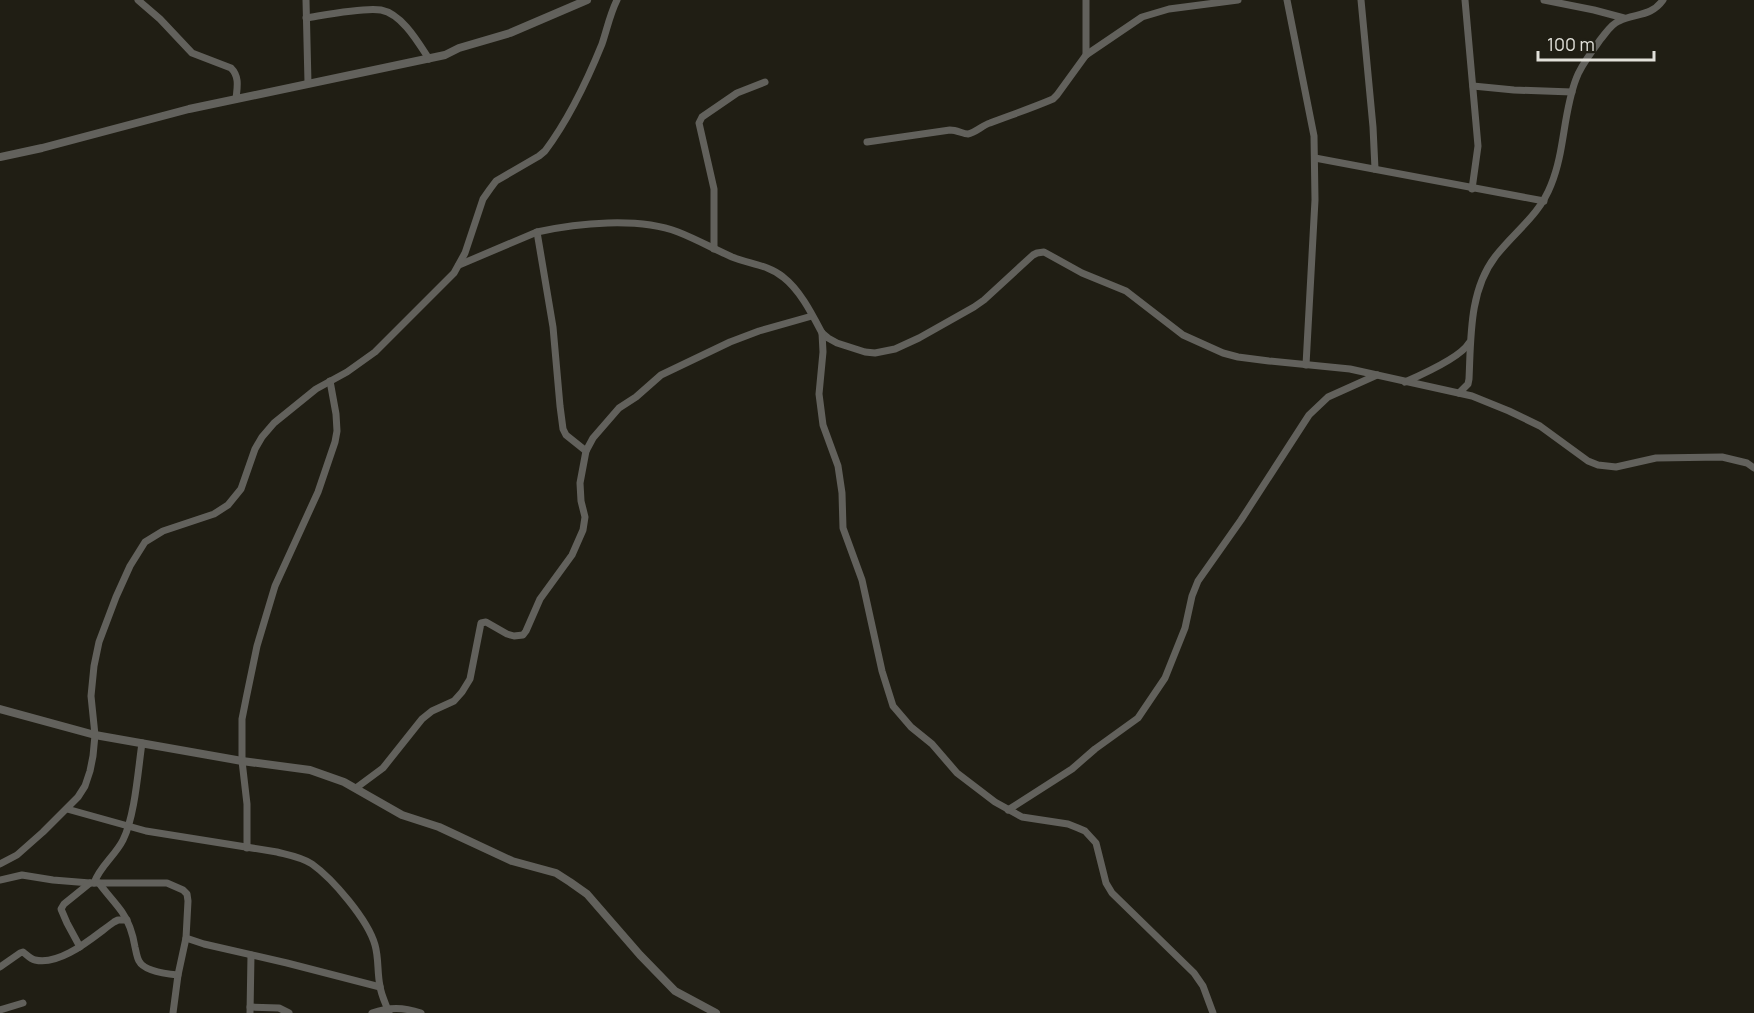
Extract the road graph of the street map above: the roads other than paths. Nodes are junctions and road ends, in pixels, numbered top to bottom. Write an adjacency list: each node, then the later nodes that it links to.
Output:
1 (138, 0): 20 (street)
2 (306, 0): 12 (street)
3 (587, 0): 15 (street)
4 (617, 0): 29 (street)
5 (1086, 0): 14 (street)
6 (1238, 0): 14 (street)
7 (1287, 0): 23 (street)
8 (1360, 0): 24 (street)
9 (1465, 0): 18 (street)
10 (1544, 0): 13 (street)
11 (1663, 0): 13 (street)
12 (306, 18): 15 (street); 17 (street)
13 (1624, 18): 19 (street)
14 (1086, 55): 21 (street)
15 (429, 59): 17 (street)
16 (765, 82): 28 (street)
17 (308, 83): 20 (street)
18 (1473, 86): 19 (street); 25 (street)
19 (1572, 92): 26 (street)
20 (236, 99): 22 (street)
21 (867, 142)
22 (0, 157)
23 (1315, 158): 24 (street); 35 (street)
24 (1375, 170): 25 (street)
25 (1472, 189): 26 (street)
26 (1544, 201): 32 (street)
27 (537, 232): 28 (street); 29 (street); 42 (street)
28 (714, 249): 30 (street)
29 (459, 265): 37 (street)
30 (812, 315): 31 (street); 42 (street)
31 (822, 333): 33 (street); 34 (street)
32 (1471, 341): 38 (street); 39 (street)
33 (837, 343): 34 (street); 35 (street)
34 (823, 352): 50 (street)
35 (1306, 365): 36 (street)
36 (1377, 375): 38 (street); 50 (street)
37 (330, 381): 45 (street); 47 (street)
38 (1405, 381): 40 (street)
39 (1468, 384): 40 (street); 41 (street)
40 (1459, 393): 41 (street)
41 (1472, 396): 43 (street)
42 (586, 451): 48 (street)
43 (1754, 468)
44 (0, 709): 45 (street)
45 (94, 735): 46 (street); 49 (street)
46 (142, 743): 47 (street); 51 (street)
47 (242, 761): 48 (street); 52 (street)
48 (356, 788): 67 (street)
49 (67, 809): 51 (street); 53 (street)
50 (1008, 810): 72 (street)
51 (129, 827): 52 (street); 55 (street)
52 (247, 848): 62 (street)
53 (0, 864)
54 (0, 880): 55 (street)
55 (94, 883): 56 (street); 57 (street); 58 (street)
56 (127, 920): 58 (street); 61 (street)
57 (186, 938): 59 (street); 61 (street)
58 (80, 947): 60 (street)
59 (251, 955): 62 (street); 64 (street)
60 (0, 967)
61 (178, 975): 68 (street)
62 (380, 987): 65 (street)
63 (23, 1003): 66 (street)
64 (250, 1010): 69 (street)
65 (388, 1010): 70 (street); 71 (street)
66 (0, 1012)
67 (710, 1012)
68 (173, 1013)
69 (289, 1013)
70 (372, 1013)
71 (421, 1013)
72 (1213, 1013)

